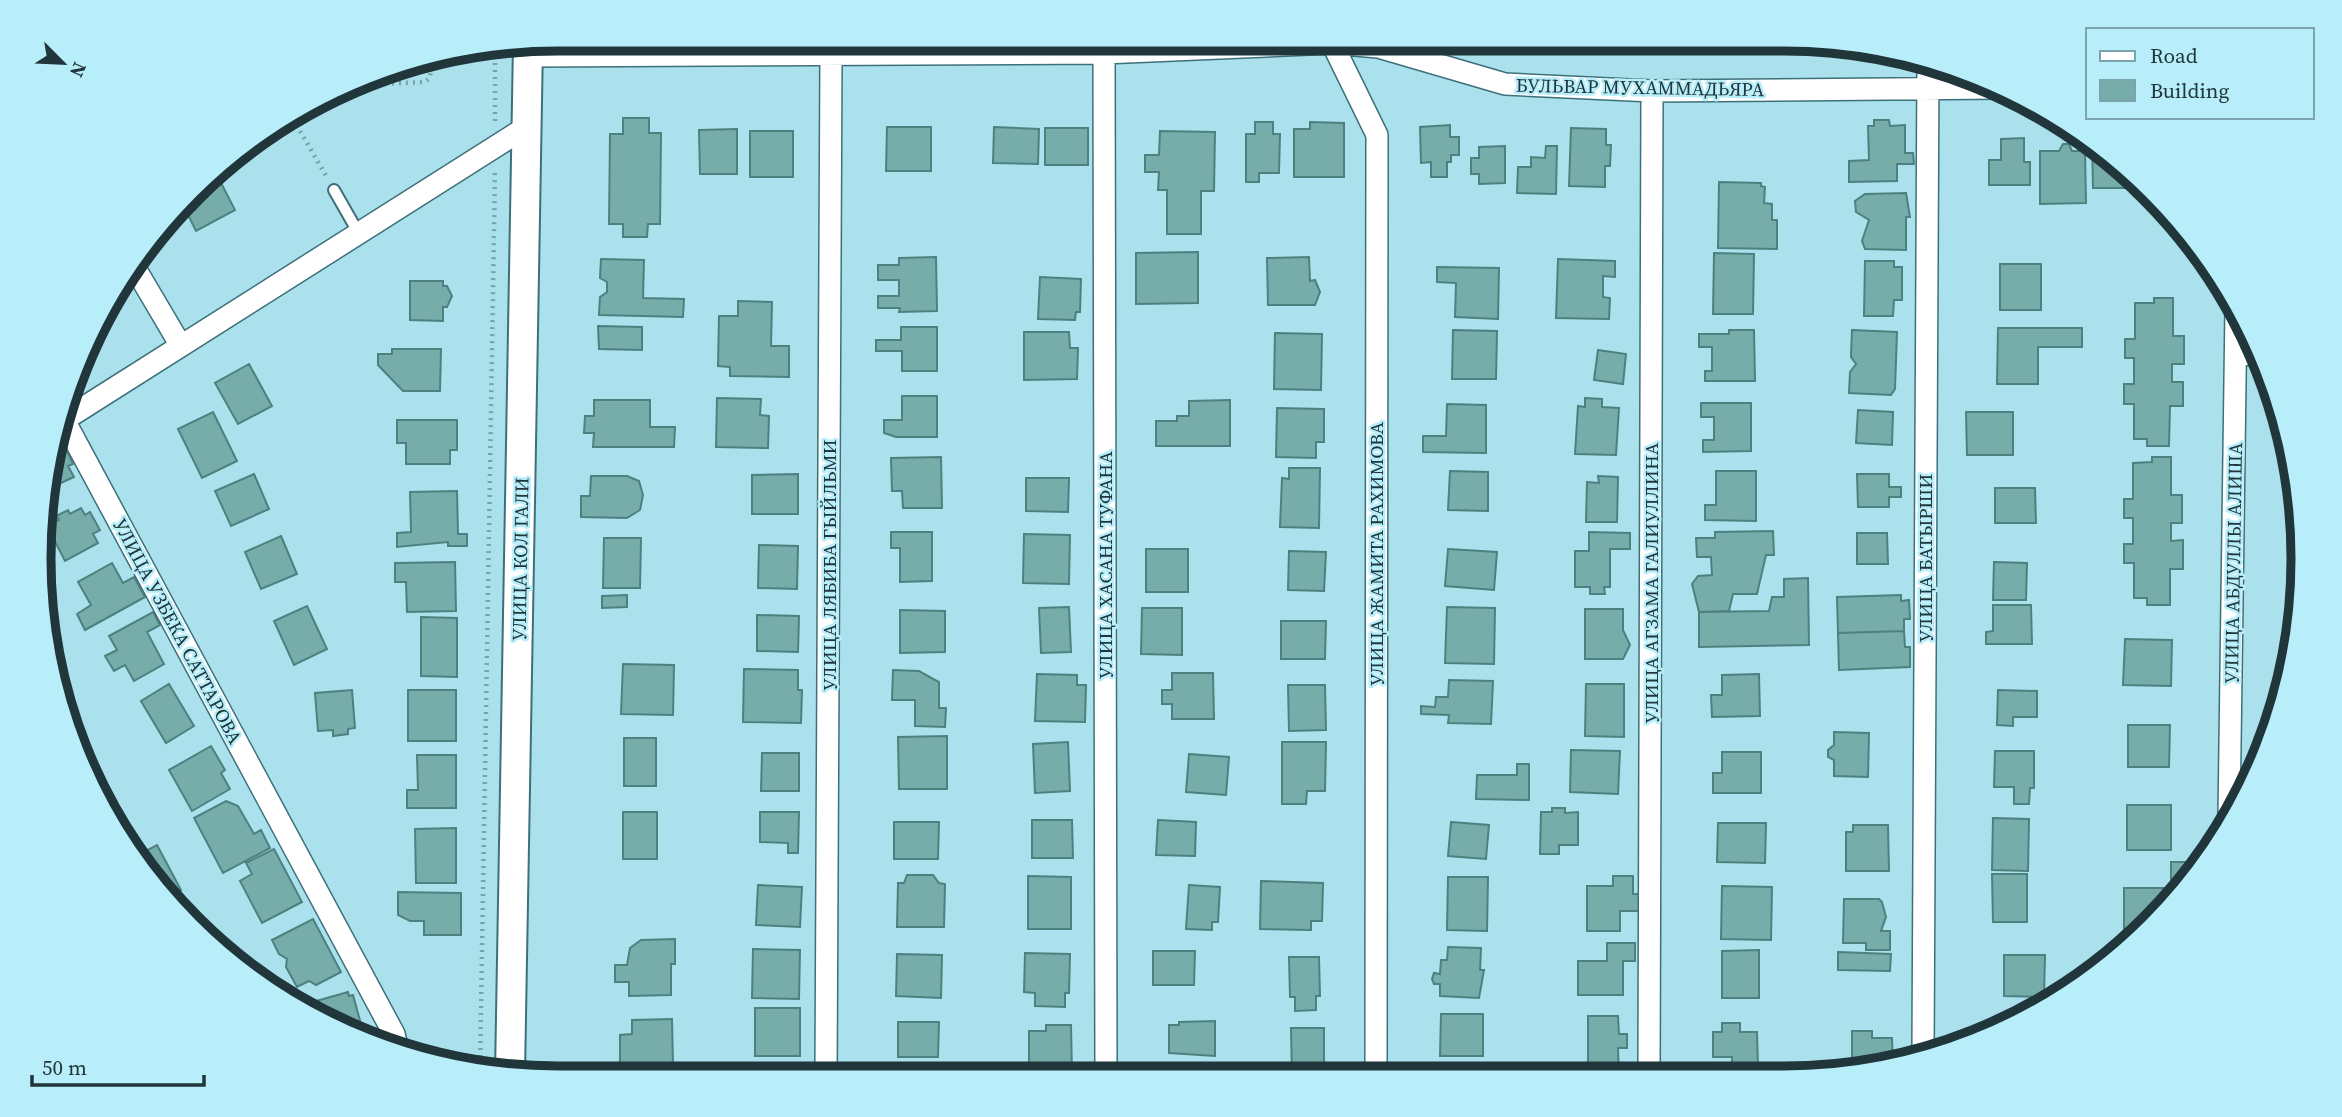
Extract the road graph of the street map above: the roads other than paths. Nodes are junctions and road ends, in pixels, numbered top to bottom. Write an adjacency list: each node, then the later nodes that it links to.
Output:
1 (680, 51): 6 (street, БУЛЬВАР МУХАММАДЬЯРА)
2 (1150, 51): 7 (street, БУЛЬВАР МУХАММАДЬЯРА)
3 (1336, 51): 28 (street, УЛИЦА ЖАМИТА РАХИМОВА)
4 (1392, 51): 11 (street, БУЛЬВАР МУХАММАДЬЯРА)
5 (528, 52): 12 (street, УЛИЦА КОЛ ГАЛИ)
6 (831, 52): 7 (street, БУЛЬВАР МУХАММАДЬЯРА); 26 (street, УЛИЦА ЛЯБИБА ГЫЙЛЬМИ)
7 (1104, 53): 27 (street, УЛИЦА ХАСАНА ТУФАНА)
8 (1928, 72): 10 (street, УЛИЦА БАТЫРШИ)
9 (1977, 89): 10 (street, БУЛЬВАР МУХАММАДЬЯРА)
10 (1928, 90): 11 (street, БУЛЬВАР МУХАММАДЬЯРА); 24 (street, УЛИЦА БАТЫРШИ)
11 (1652, 91): 29 (street, УЛИЦА АГЗАМА ГАЛИУЛЛИНА)
12 (528, 126): 14 (street); 25 (street, УЛИЦА КОЛ ГАЛИ)
13 (334, 190): 14 (lane)
14 (358, 232): 17 (street)
15 (138, 273): 17 (street)
16 (2236, 329): 18 (street, УЛИЦА АБДУЛЛЫ АЛИША)
17 (181, 346): 20 (street, УЛИЦА УЗБЕКА САТТАРОВА)
18 (2236, 353): 19 (street); 22 (street, УЛИЦА АБДУЛЛЫ АЛИША)
19 (2249, 354)
20 (72, 415)
21 (68, 427): 23 (street, УЛИЦА УЗБЕКА САТТАРОВА)
22 (2229, 801)
23 (395, 1039)
24 (1923, 1046)
25 (510, 1064)
26 (826, 1066)
27 (1106, 1066)
28 (1376, 1066)
29 (1649, 1066)

